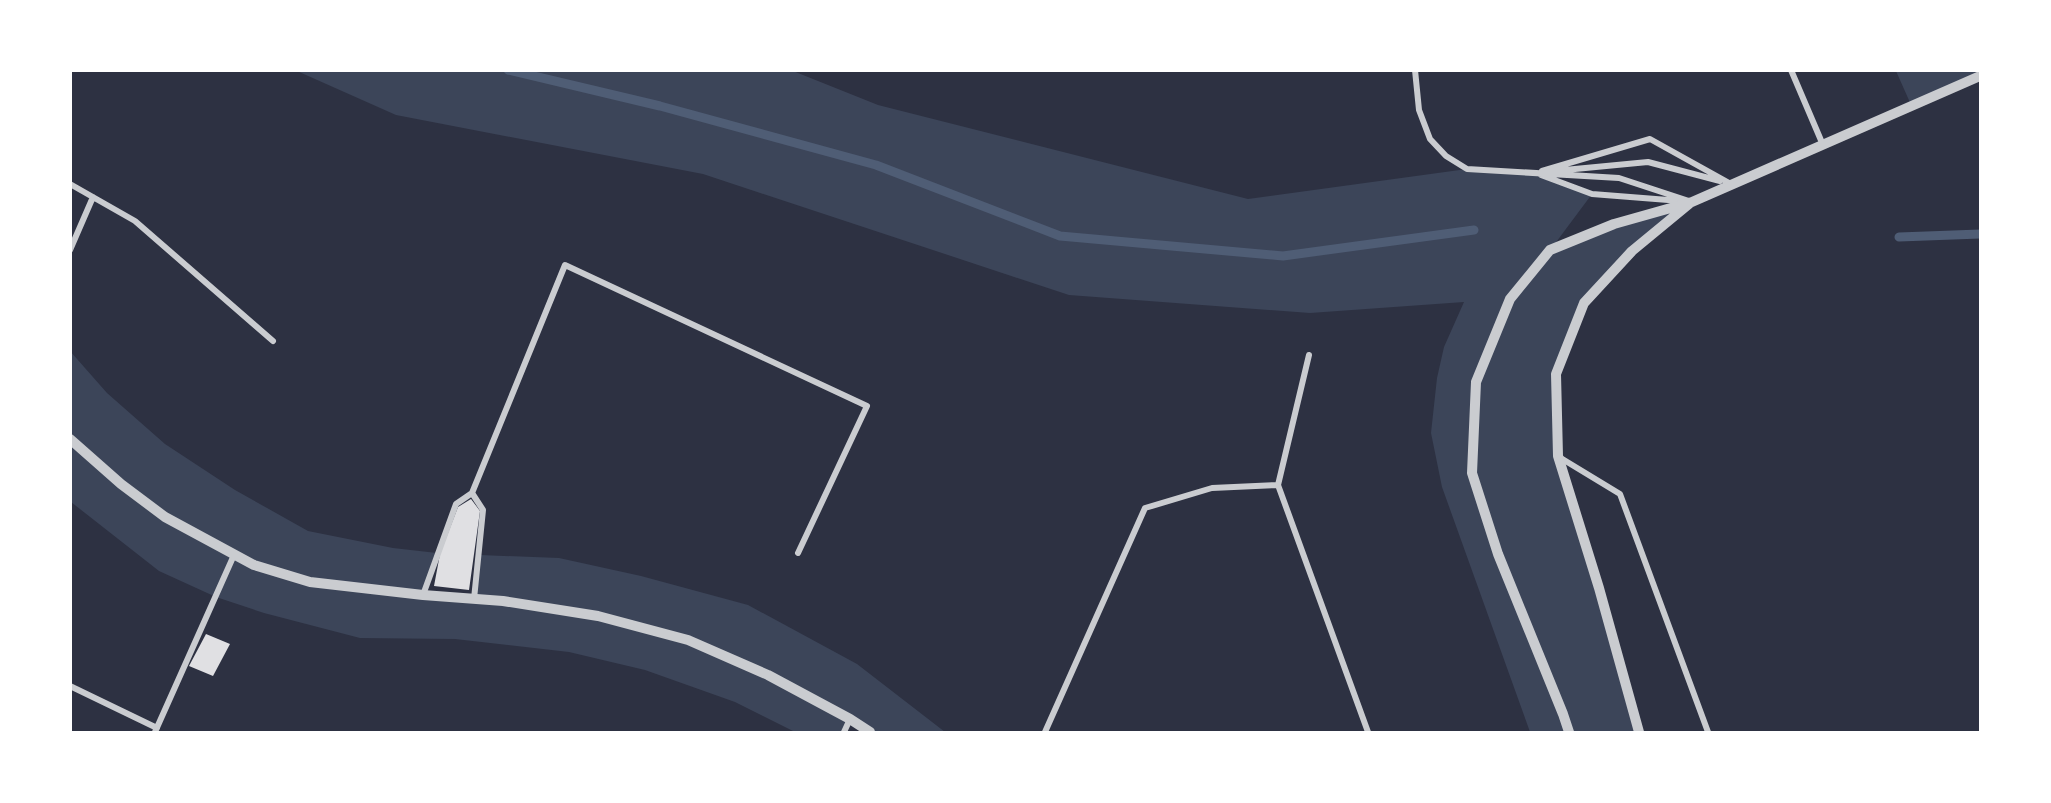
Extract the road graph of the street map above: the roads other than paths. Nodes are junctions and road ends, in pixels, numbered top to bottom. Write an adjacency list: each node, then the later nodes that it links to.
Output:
1 (1416, 70): 5 (street)
2 (1791, 70): 4 (street)
3 (1980, 76): 4 (street)
4 (1823, 146): 7 (street)
5 (1535, 173): 7 (street); 7 (street); 9 (street); 9 (street)
6 (70, 184): 8 (street)
7 (1732, 184): 9 (street)
8 (93, 197): 10 (street); 11 (street)
9 (1692, 202): 14 (street); 28 (street)
10 (70, 250)
11 (273, 341)
12 (1309, 355): 15 (street)
13 (70, 439): 18 (street)
14 (1558, 456): 29 (street); 30 (street)
15 (1278, 485): 26 (street); 27 (street)
16 (472, 493): 17 (street); 19 (street); 20 (street)
17 (798, 553)
18 (234, 555): 19 (street); 23 (street)
19 (423, 595): 20 (street)
20 (474, 599): 22 (street)
21 (70, 686): 23 (street)
22 (850, 719): 24 (street); 25 (street)
23 (156, 730)
24 (844, 732)
25 (870, 732)
26 (1045, 732)
27 (1368, 732)
28 (1569, 732)
29 (1639, 732)
30 (1708, 732)

